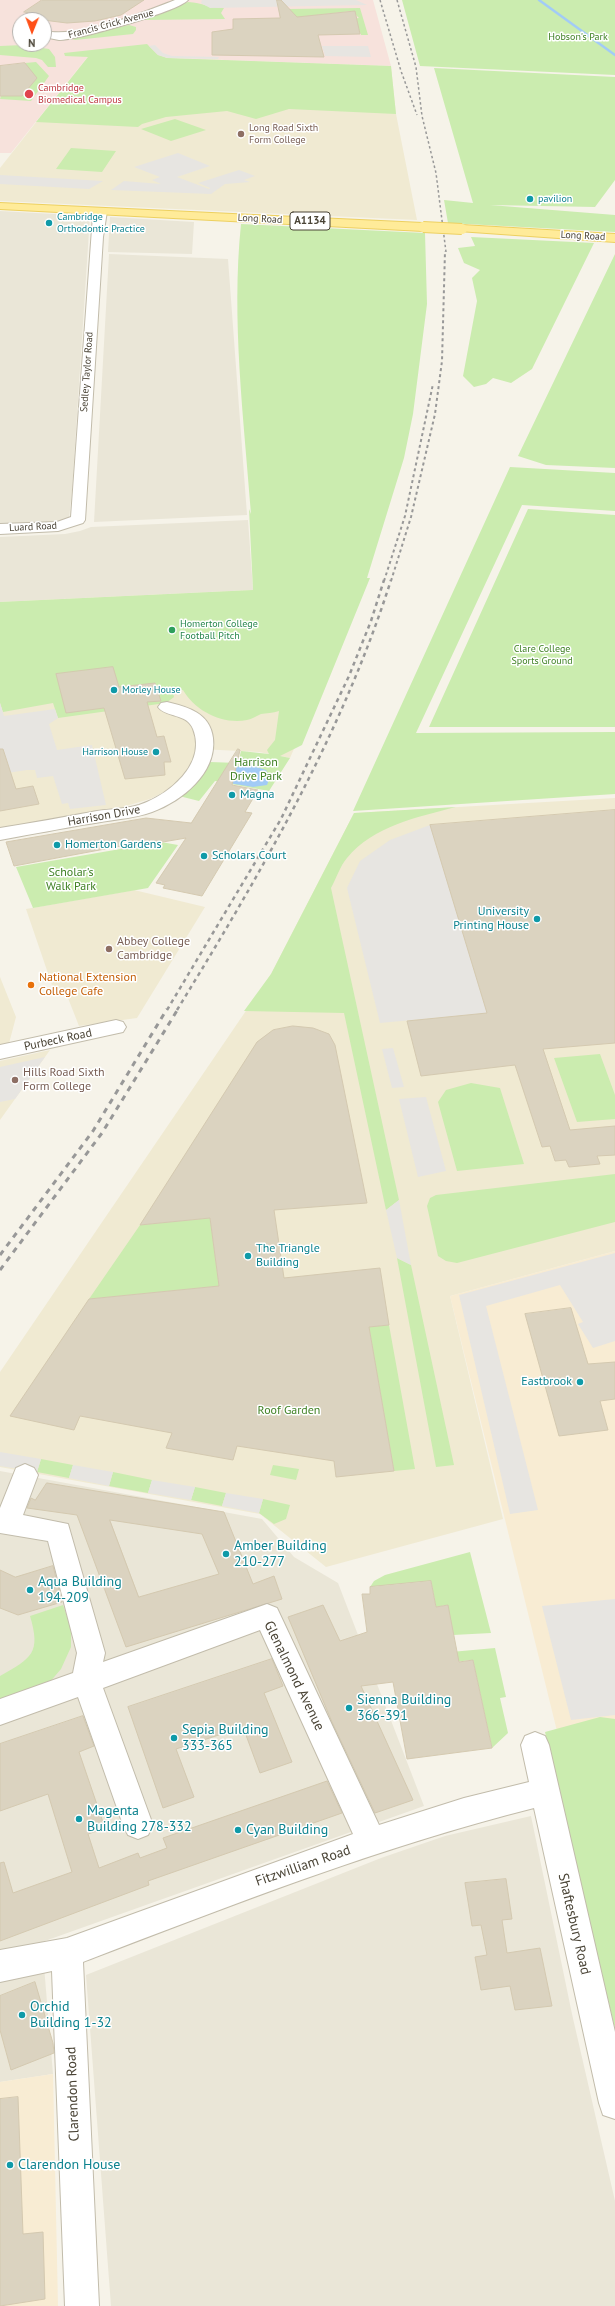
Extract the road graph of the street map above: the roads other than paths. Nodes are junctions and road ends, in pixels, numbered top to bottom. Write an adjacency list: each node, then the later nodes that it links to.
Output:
1 (183, 0): 3 (street, Francis Crick Avenue)
2 (52, 36): 3 (street)
3 (60, 37): 4 (street)
4 (52, 44)
5 (0, 206): 6 (main road, Long Road / A1134)
6 (101, 211): 7 (main road, Long Road / A1134, bridge); 8 (street, Sedley Taylor Road)
7 (615, 238)
8 (66, 525): 9 (street, Luard Road)
9 (0, 529)
10 (177, 704): 11 (street, Harrison Drive)
11 (0, 834)
12 (116, 1027): 13 (street, Purbeck Road)
13 (0, 1052)
14 (25, 1475): 15 (street)
15 (86, 1680): 16 (street, Glenalmond Avenue); 19 (street); 20 (street, Glenalmond Avenue)
16 (0, 1712)
17 (535, 1744): 18 (street, Shaftesbury Road)
18 (544, 1792): 20 (street, Fitzwilliam Road); 23 (street, Shaftesbury Road)
19 (138, 1825)
20 (372, 1842): 21 (street, Fitzwilliam Road)
21 (67, 1953): 22 (street); 25 (street, Clarendon Road)
22 (0, 1966)
23 (609, 2047): 24 (street, Shaftesbury Road)
24 (615, 2103)
25 (82, 2306)

